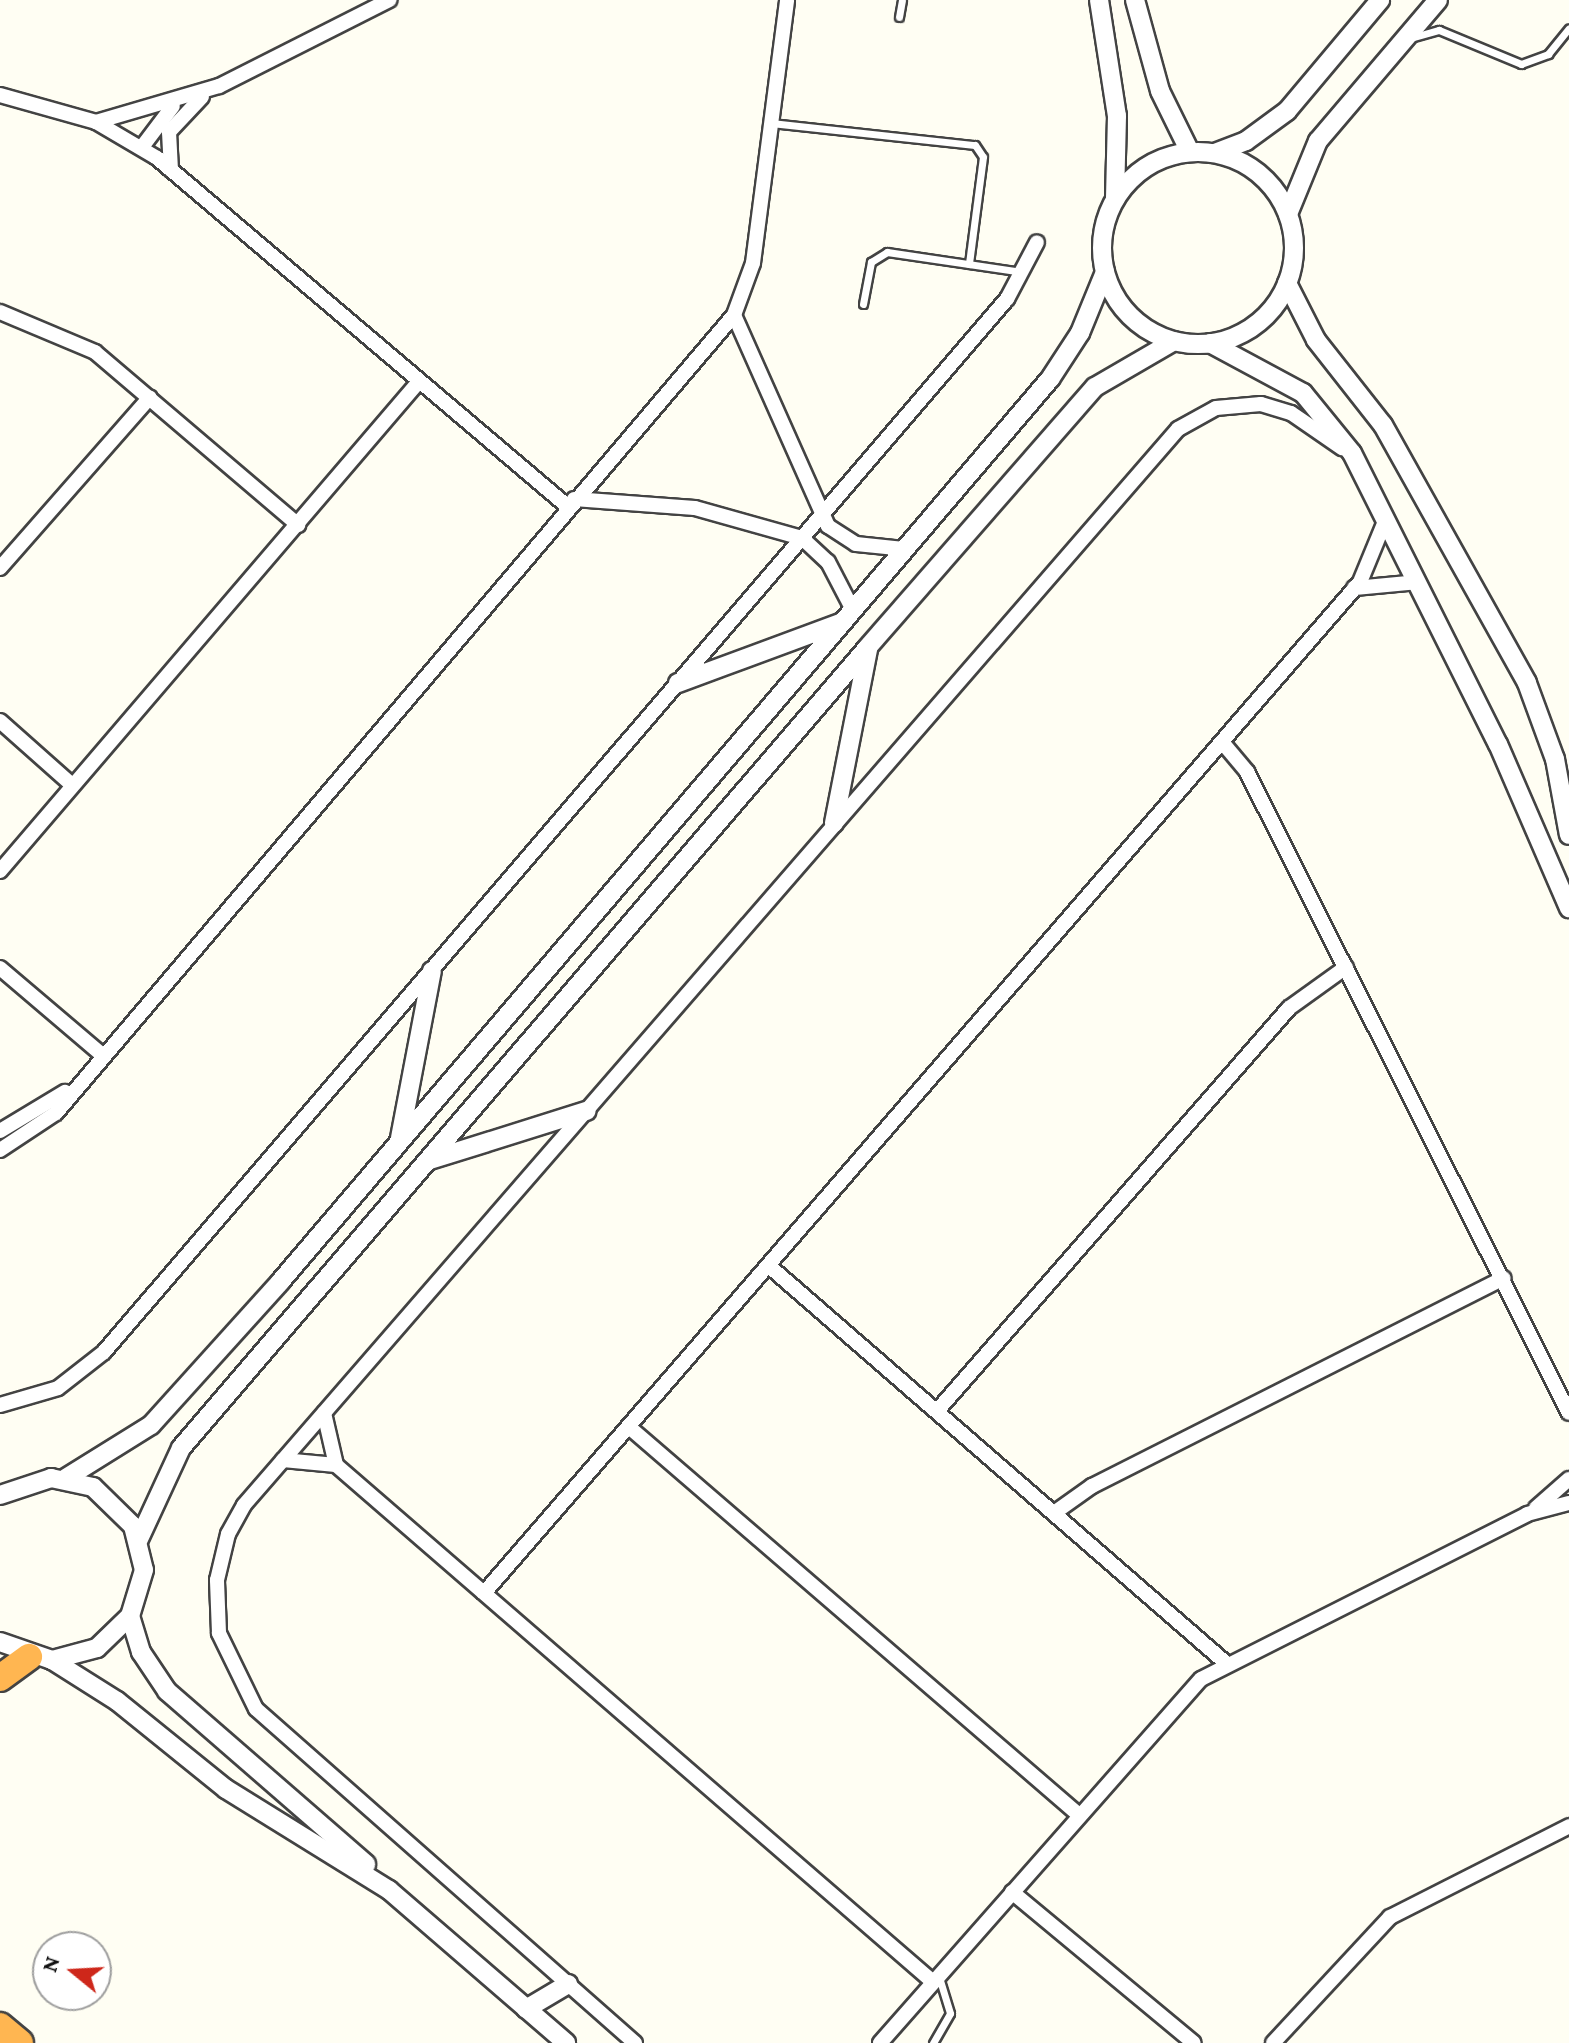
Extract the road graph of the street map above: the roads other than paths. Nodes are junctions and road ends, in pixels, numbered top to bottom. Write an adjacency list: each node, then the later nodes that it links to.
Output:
1 (389, 0): 11 (street)
2 (787, 0): 15 (street)
3 (902, 0): 8 (lane)
4 (1099, 0): 20 (street)
5 (1135, 0): 17 (street)
6 (1380, 0): 18 (street)
7 (1438, 0): 10 (street)
8 (899, 17)
9 (1569, 28): 10 (lane)
10 (1404, 40): 21 (street)
11 (219, 86): 13 (street); 19 (street)
12 (0, 95): 14 (street)
13 (177, 103): 14 (street); 16 (street)
14 (96, 122): 16 (street)
15 (771, 123): 23 (lane); 29 (street)
16 (142, 147): 19 (street)
17 (1190, 152): 18 (street); 20 (street)
18 (1215, 153): 21 (street)
19 (171, 170): 32 (street)
20 (1115, 200): 25 (street)
21 (1288, 214): 26 (street)
22 (1037, 242): 24 (street)
23 (969, 264): 24 (lane); 27 (lane)
24 (1024, 272): 36 (street)
25 (1105, 272): 30 (street); 40 (street)
26 (1287, 283): 31 (street); 51 (street)
27 (863, 304)
28 (0, 312): 33 (street)
29 (734, 315): 35 (street); 36 (street)
30 (1174, 341): 31 (street); 45 (street)
31 (1210, 343): 34 (street)
32 (416, 385): 35 (street); 38 (street)
33 (150, 397): 38 (street); 41 (street)
34 (1354, 456): 37 (street); 50 (street)
35 (570, 502): 39 (street); 57 (street)
36 (822, 515): 39 (street); 40 (street)
37 (1386, 519): 42 (street); 43 (street)
38 (298, 525): 49 (street)
39 (802, 538): 44 (street); 46 (street)
40 (904, 549): 44 (street)
41 (0, 568)
42 (1417, 582): 43 (street); 53 (street)
43 (1354, 588): 48 (street)
44 (847, 616): 46 (street); 61 (street)
45 (868, 647): 50 (street); 63 (street)
46 (678, 683): 56 (street)
47 (0, 721): 49 (street)
48 (1223, 743): 54 (street); 64 (street)
49 (72, 785): 52 (street)
50 (834, 823): 59 (street)
51 (1569, 835)
52 (0, 871)
53 (1569, 908)
54 (1346, 967): 65 (street); 68 (street)
55 (0, 968): 57 (street)
56 (432, 971): 61 (street); 66 (street)
57 (101, 1054): 58 (street)
58 (75, 1085): 60 (street); 62 (street)
59 (586, 1111): 63 (street); 69 (street)
60 (0, 1131)
61 (399, 1141): 74 (street)
62 (0, 1150)
63 (430, 1160): 81 (street)
64 (769, 1266): 68 (street); 70 (street)
65 (1503, 1278): 67 (street); 79 (street)
66 (0, 1405)
67 (1568, 1409)
68 (937, 1411): 79 (street)
69 (324, 1413): 71 (street); 72 (street)
70 (629, 1427): 82 (street); 88 (street)
71 (283, 1460): 72 (street); 93 (street)
72 (336, 1465): 82 (street)
73 (0, 1476): 76 (street)
74 (66, 1478): 76 (street); 81 (street)
75 (1569, 1479): 80 (street)
76 (22, 1483): 77 (street)
77 (0, 1495)
78 (1569, 1503): 80 (street)
79 (1054, 1513): 86 (street)
80 (1527, 1514): 86 (street)
81 (139, 1539): 83 (street)
82 (484, 1593): 92 (street)
83 (130, 1616): 85 (street); 90 (street)
84 (0, 1642): 85 (street)
85 (41, 1658): 87 (highway); 90 (street)
86 (1227, 1664): 88 (street)
87 (0, 1678)
88 (1079, 1815): 91 (street)
89 (1569, 1826): 100 (street)
90 (389, 1890): 94 (street)
91 (1012, 1892): 92 (street); 99 (street)
92 (936, 1979): 97 (street); 98 (lane)
93 (568, 1984): 94 (street); 96 (street)
94 (526, 2009): 95 (street)
95 (566, 2043)
96 (635, 2043)
97 (880, 2043)
98 (933, 2043)
99 (1194, 2043)
100 (1273, 2043)

